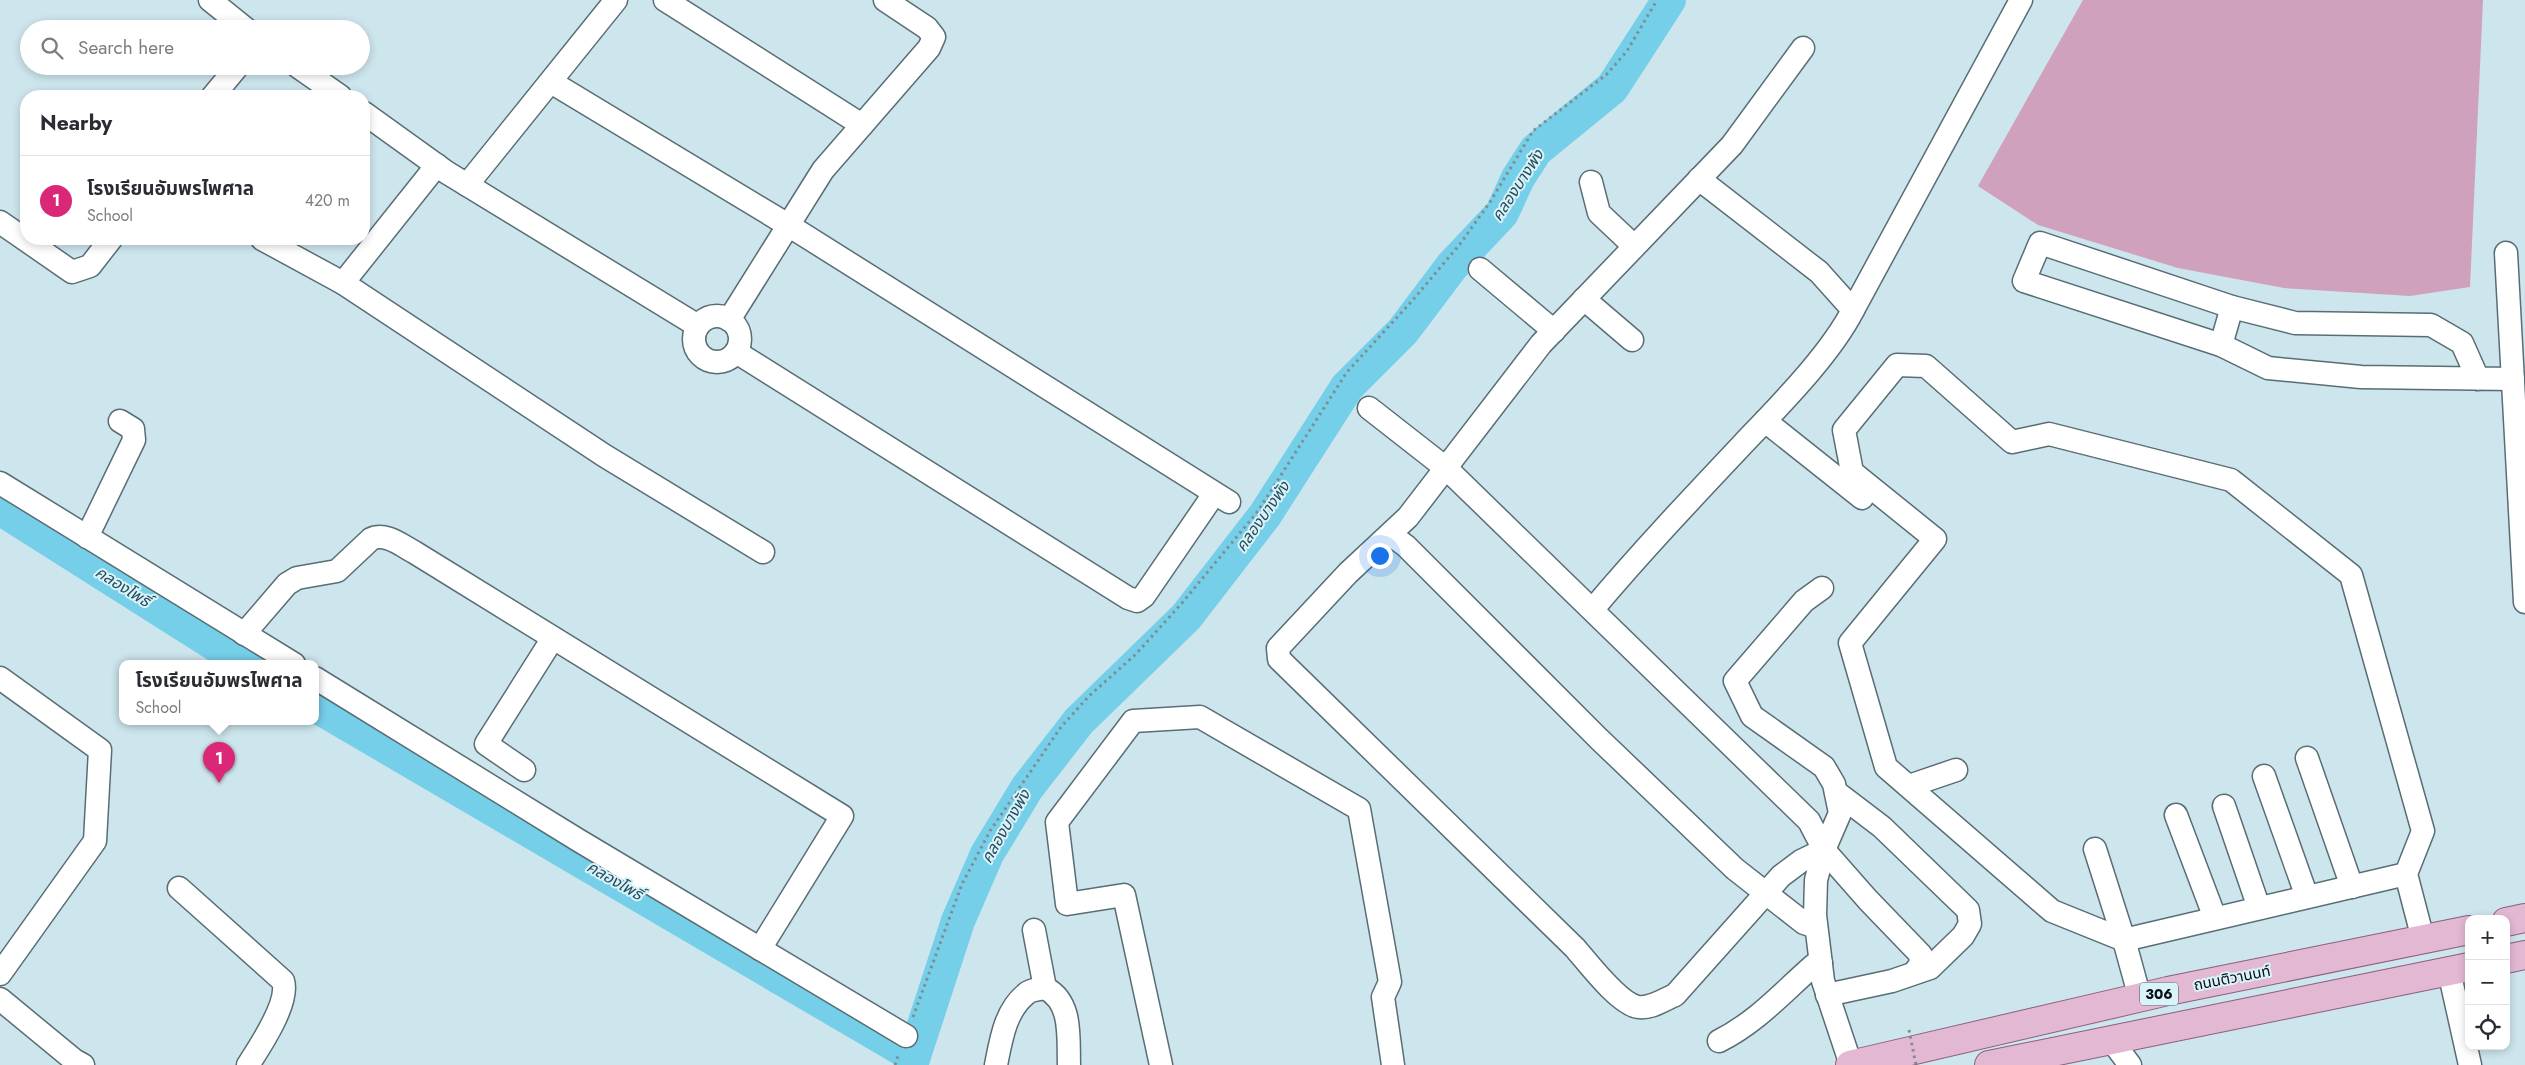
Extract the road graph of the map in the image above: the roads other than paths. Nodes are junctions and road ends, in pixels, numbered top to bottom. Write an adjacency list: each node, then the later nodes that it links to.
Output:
1 (210, 0): 6 (street)
2 (616, 0): 10 (street)
3 (666, 0): 14 (street)
4 (885, 0): 14 (street)
5 (2021, 0): 31 (street)
6 (235, 20)
7 (1803, 48): 16 (street)
8 (230, 75): 11 (street)
9 (310, 75): 12 (street)
10 (550, 82): 18 (street); 20 (street)
11 (218, 90)
12 (331, 90)
13 (370, 117): 15 (street)
14 (862, 125): 20 (street)
15 (437, 165): 18 (street); 28 (street)
16 (1699, 179): 25 (street); 31 (street)
17 (1591, 182): 25 (street)
18 (467, 185): 33 (street)
19 (0, 222): 21 (street)
20 (788, 225): 32 (street); 37 (street)
21 (20, 236)
22 (33, 245): 23 (street)
23 (106, 245)
24 (273, 245): 28 (street)
25 (1634, 246): 29 (street)
26 (2506, 253): 39 (street)
27 (1480, 269): 34 (street)
28 (344, 283): 49 (street)
29 (1584, 299): 34 (street); 35 (street)
30 (2232, 307): 36 (street); 36 (street); 38 (street)
31 (1853, 310): 42 (street)
32 (729, 320): 33 (street); 37 (street)
33 (698, 326): 37 (street)
34 (1554, 331): 43 (street)
35 (1632, 340)
36 (2221, 345): 38 (street)
37 (736, 352)
38 (2478, 379): 39 (street)
39 (2513, 379): 44 (street)
40 (1368, 408): 43 (street)
41 (120, 421): 48 (street)
42 (1764, 421): 46 (street); 52 (street)
43 (1447, 469): 47 (street); 52 (street)
44 (2522, 480): 51 (street)
45 (0, 483): 48 (street)
46 (1868, 504)
47 (1391, 535): 71 (street); 71 (street)
48 (87, 537): 53 (street)
49 (763, 552)
50 (1822, 588): 63 (street)
51 (2525, 602)
52 (1592, 609): 67 (street)
53 (244, 634): 54 (street); 55 (street)
54 (553, 638): 59 (street); 82 (street)
55 (287, 660)
56 (0, 678): 88 (street)
57 (319, 680): 82 (street)
58 (2307, 758): 69 (street)
59 (524, 770)
60 (1956, 770): 62 (street)
61 (2264, 776): 72 (street)
62 (1909, 786): 68 (street); 81 (street)
63 (1836, 792): 67 (street); 87 (street)
64 (2224, 806): 73 (street)
65 (2176, 815): 74 (street)
66 (2095, 849): 81 (street)
67 (1824, 850): 71 (street); 77 (street); 87 (street)
68 (2406, 874): 69 (street); 80 (street)
69 (2352, 887): 72 (street)
70 (179, 888): 97 (street)
71 (1764, 892): 77 (street)
72 (2307, 897): 73 (street)
73 (2259, 908): 74 (street)
74 (2216, 918): 81 (street)
75 (2525, 918): 76 (main road)
76 (2510, 921)
77 (1816, 927): 85 (street)
78 (1034, 930): 89 (street)
79 (2465, 931): 80 (main road, ถนนติวานนท์ / 306)
80 (2423, 939): 91 (main road, ถนนติวานนท์ / 306)
81 (2124, 940): 91 (street)
82 (760, 949): 93 (street)
83 (2525, 955): 84 (main road)
84 (2510, 958)
85 (1821, 963): 90 (street); 94 (street)
86 (2459, 969): 95 (main road, 306); 105 (street)
87 (1914, 973): 90 (street)
88 (0, 974)
89 (1045, 988): 98 (street); 99 (street)
90 (1827, 995): 102 (street)
91 (2140, 998): 102 (main road, ถนนติวานนท์ / 306)
92 (0, 999): 96 (street)
93 (906, 1036)
94 (1719, 1041)
95 (2112, 1041): 103 (main road, 306); 104 (street)
96 (83, 1065)
97 (248, 1065)
98 (996, 1065)
99 (1069, 1065)
100 (1161, 1065): 101 (street)
101 (1393, 1065)
102 (1851, 1065)
103 (1989, 1065)
104 (2130, 1065)
105 (2470, 1065)

